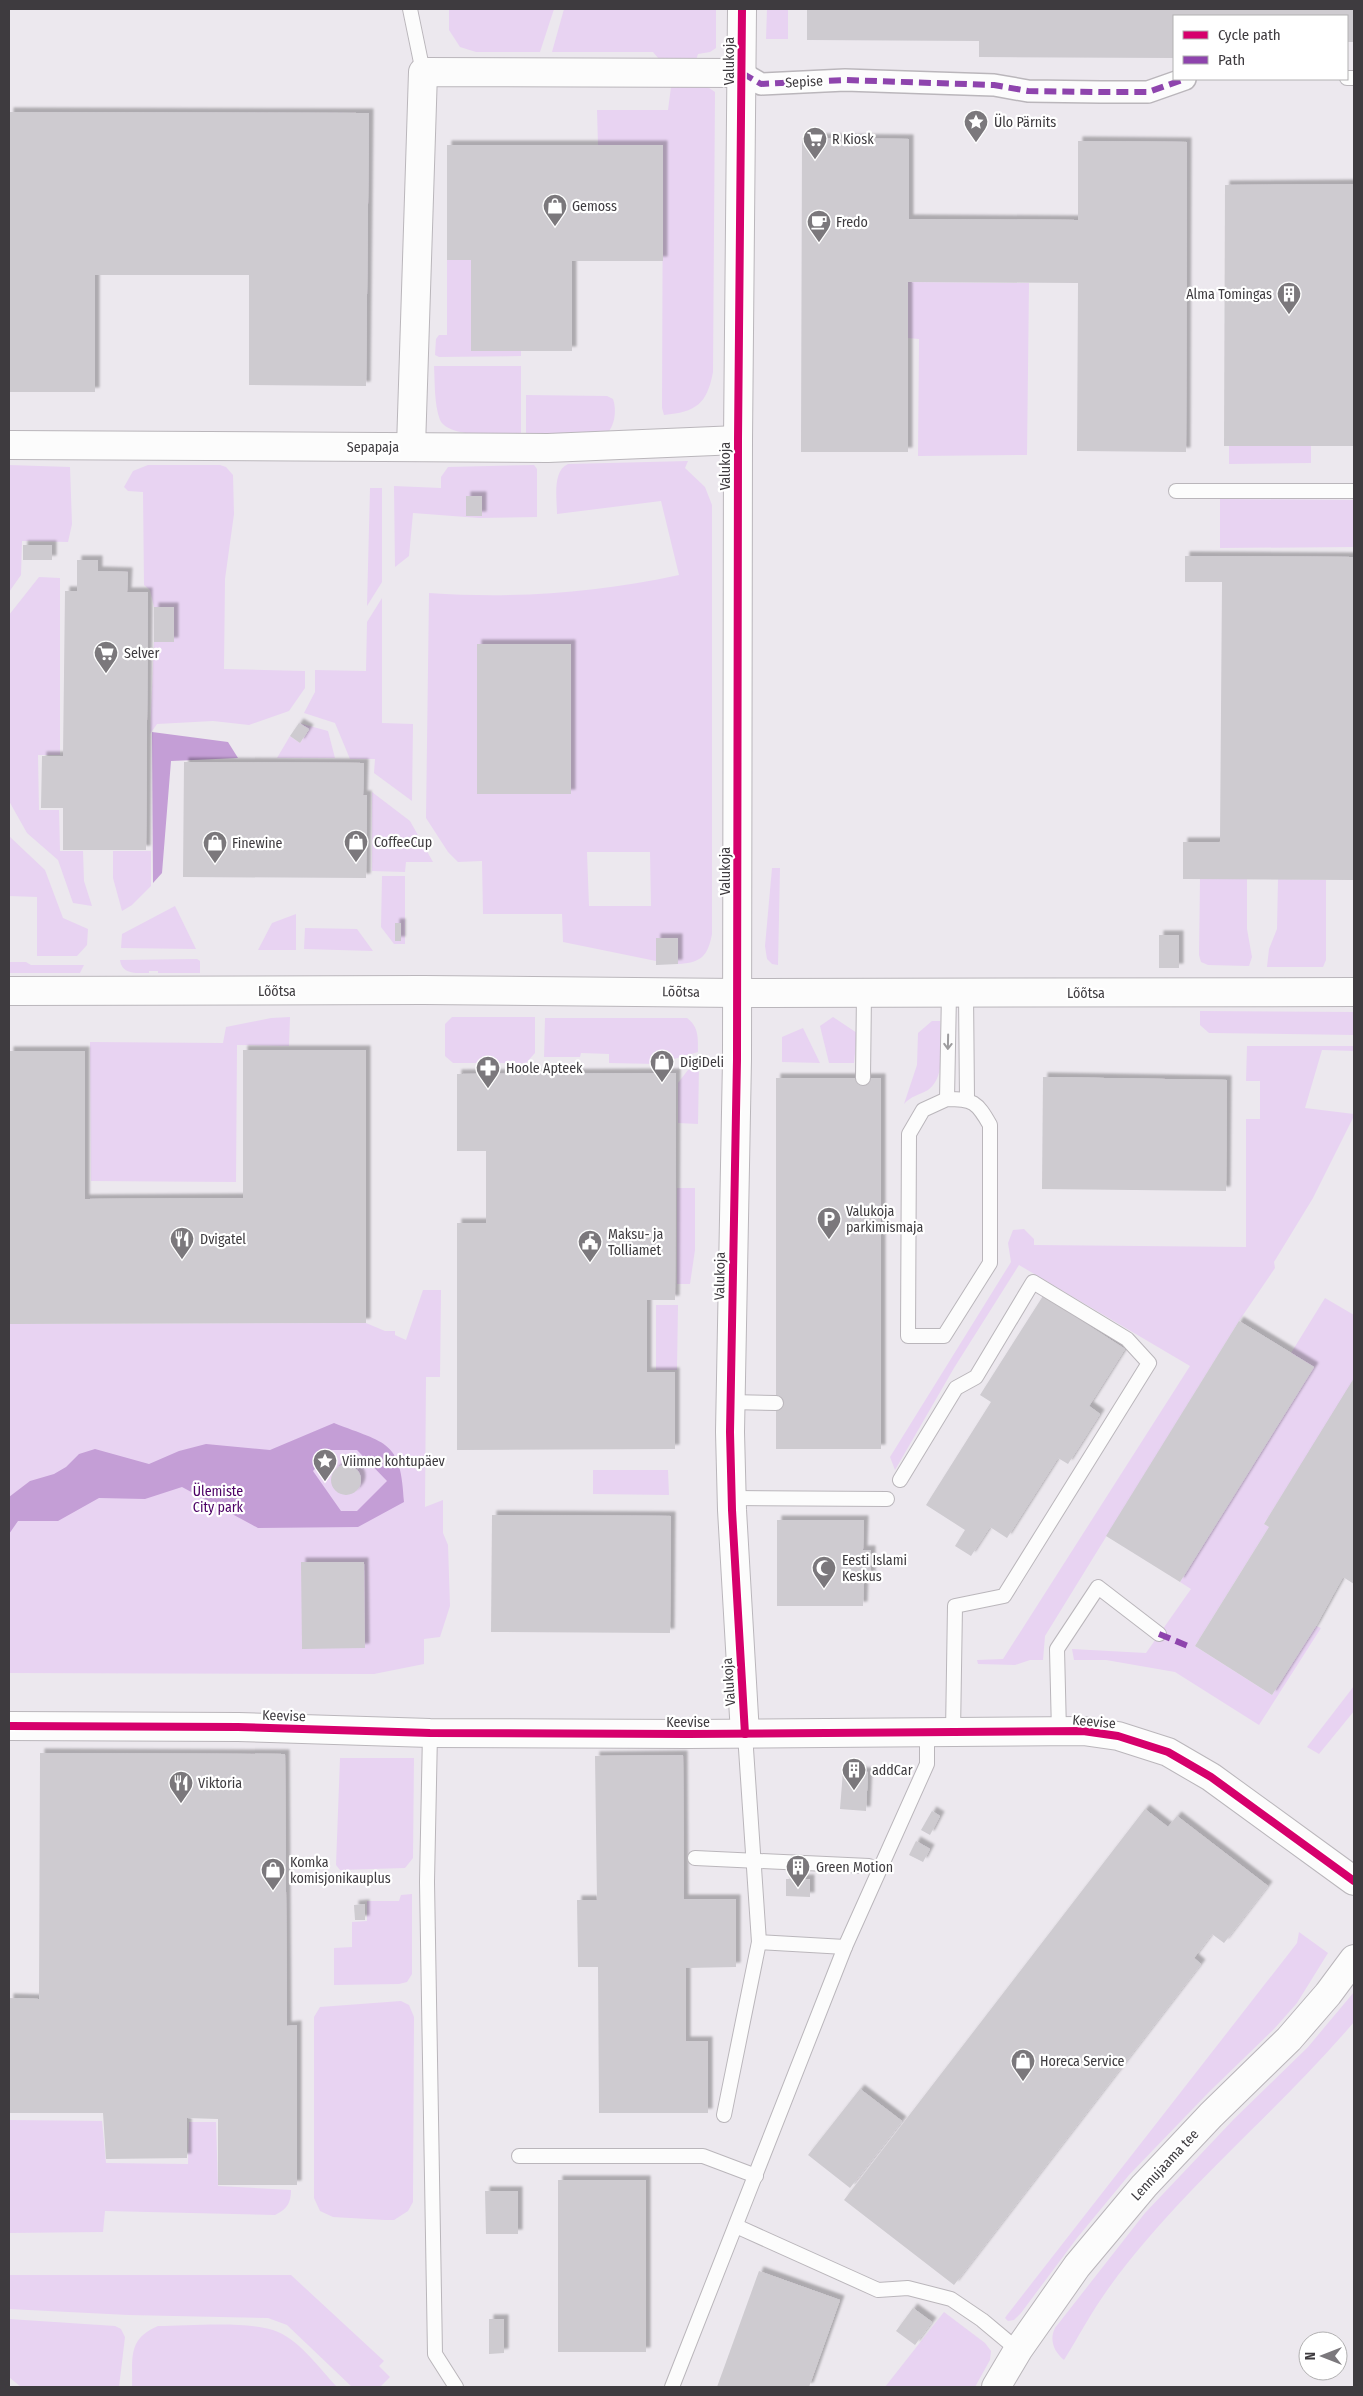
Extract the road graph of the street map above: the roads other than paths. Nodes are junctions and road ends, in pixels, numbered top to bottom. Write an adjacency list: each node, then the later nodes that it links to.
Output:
1 (410, 9): 3 (lane)
2 (742, 9): 4 (street, Valukoja)
3 (422, 72): 4 (street, Sepise); 8 (street)
4 (742, 73): 5 (street, Sepise); 6 (street, Valukoja)
5 (1182, 80)
6 (738, 440): 8 (street, Sepapaja); 13 (street, Valukoja)
7 (9, 445): 8 (street, Sepapaja)
8 (411, 447)
9 (1176, 491): 10 (lane)
10 (1354, 491)
11 (9, 991): 13 (street, Lõõtsa)
12 (1354, 992): 15 (street, Lõõtsa)
13 (737, 993): 14 (street, Lõõtsa); 19 (street, Valukoja)
14 (864, 993): 15 (street, Lõõtsa); 16 (lane)
15 (958, 993): 17 (lane, one-way to 17); 18 (lane)
16 (863, 1078)
17 (947, 1099): 18 (lane); 18 (lane)
18 (967, 1099)
19 (730, 1402): 20 (lane); 22 (street, Valukoja)
20 (776, 1403)
21 (900, 1480): 28 (lane)
22 (731, 1498): 23 (lane); 29 (street, Valukoja)
23 (886, 1499)
24 (1160, 1634): 26 (lane)
25 (9, 1726): 27 (street, Keevise)
26 (1059, 1732): 28 (street, Keevise); 33 (street, Keevise)
27 (430, 1733): 29 (street, Keevise); 42 (lane)
28 (940, 1733): 29 (street, Keevise); 35 (lane)
29 (745, 1734): 31 (lane)
30 (695, 1858): 31 (lane)
31 (754, 1860): 32 (lane); 34 (lane)
32 (870, 1866)
33 (1354, 1881)
34 (759, 1942): 35 (lane); 37 (lane)
35 (845, 1947): 39 (lane)
36 (1354, 1959): 41 (street, Lennujaama tee)
37 (724, 2115)
38 (519, 2156): 39 (lane)
39 (756, 2176): 40 (lane)
40 (736, 2226): 41 (lane); 43 (lane)
41 (1018, 2350): 44 (street, Lennujaama tee)
42 (456, 2387)
43 (672, 2387)
44 (996, 2387)

